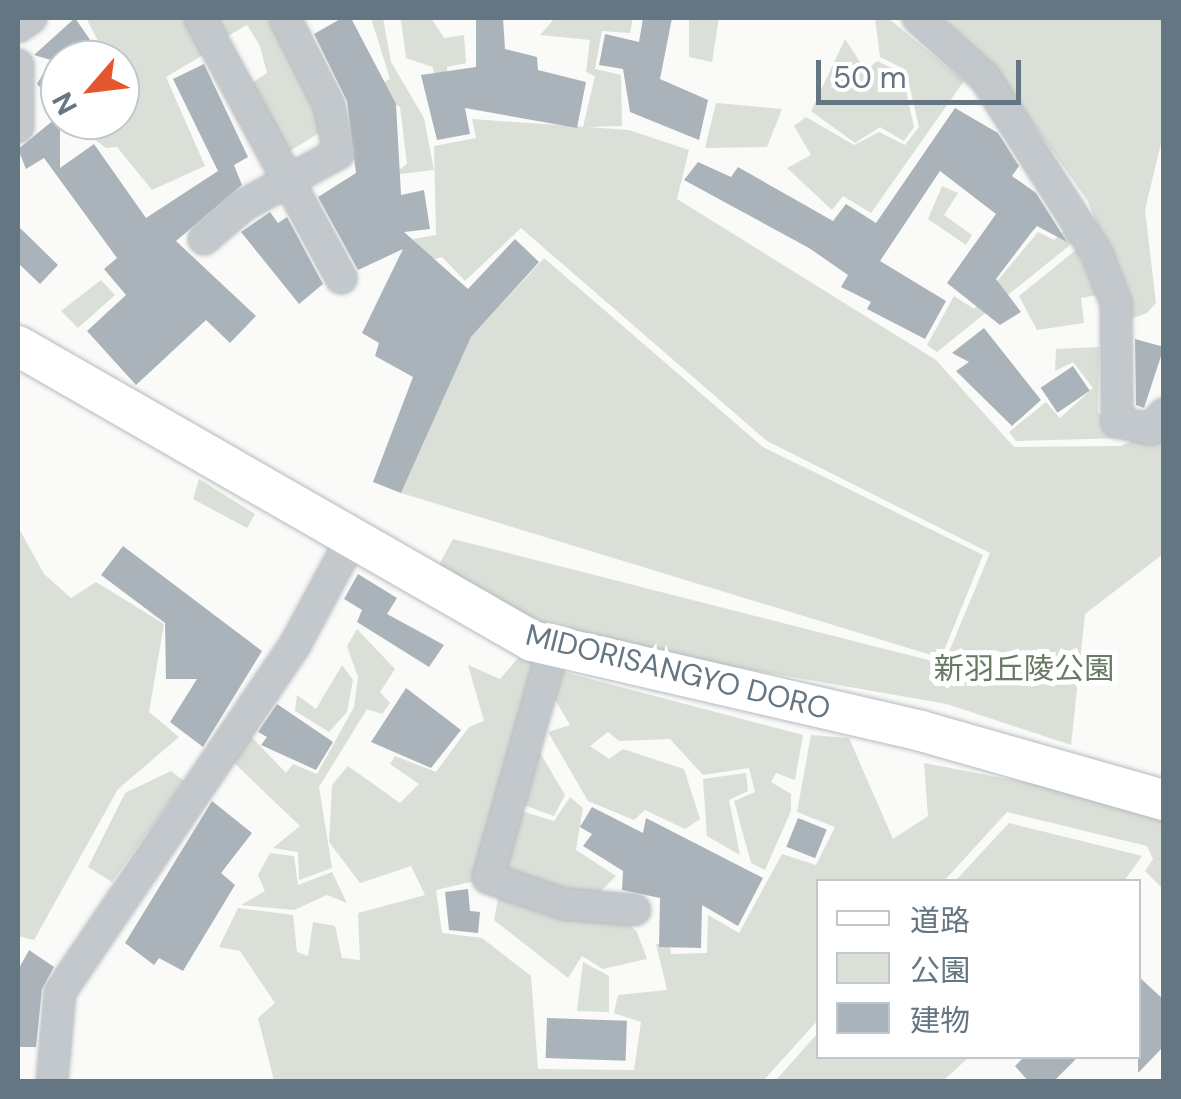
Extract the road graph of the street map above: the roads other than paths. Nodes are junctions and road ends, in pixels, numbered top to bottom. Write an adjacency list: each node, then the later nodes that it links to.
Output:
1 (31, 18): 5 (street)
2 (200, 18): 8 (street)
3 (285, 18): 8 (street)
4 (918, 18): 12 (street)
5 (18, 28)
6 (18, 65): 7 (street)
7 (18, 127)
8 (289, 182): 9 (street); 10 (street)
9 (204, 238)
10 (341, 278)
11 (18, 346): 13 (main road, MIDORISANGYO DORO)
12 (1164, 414)
13 (350, 542): 14 (main road, MIDORISANGYO DORO); 17 (street)
14 (554, 646): 15 (main road, MIDORISANGYO DORO); 16 (street)
15 (1164, 800)
16 (635, 910)
17 (52, 1082)

